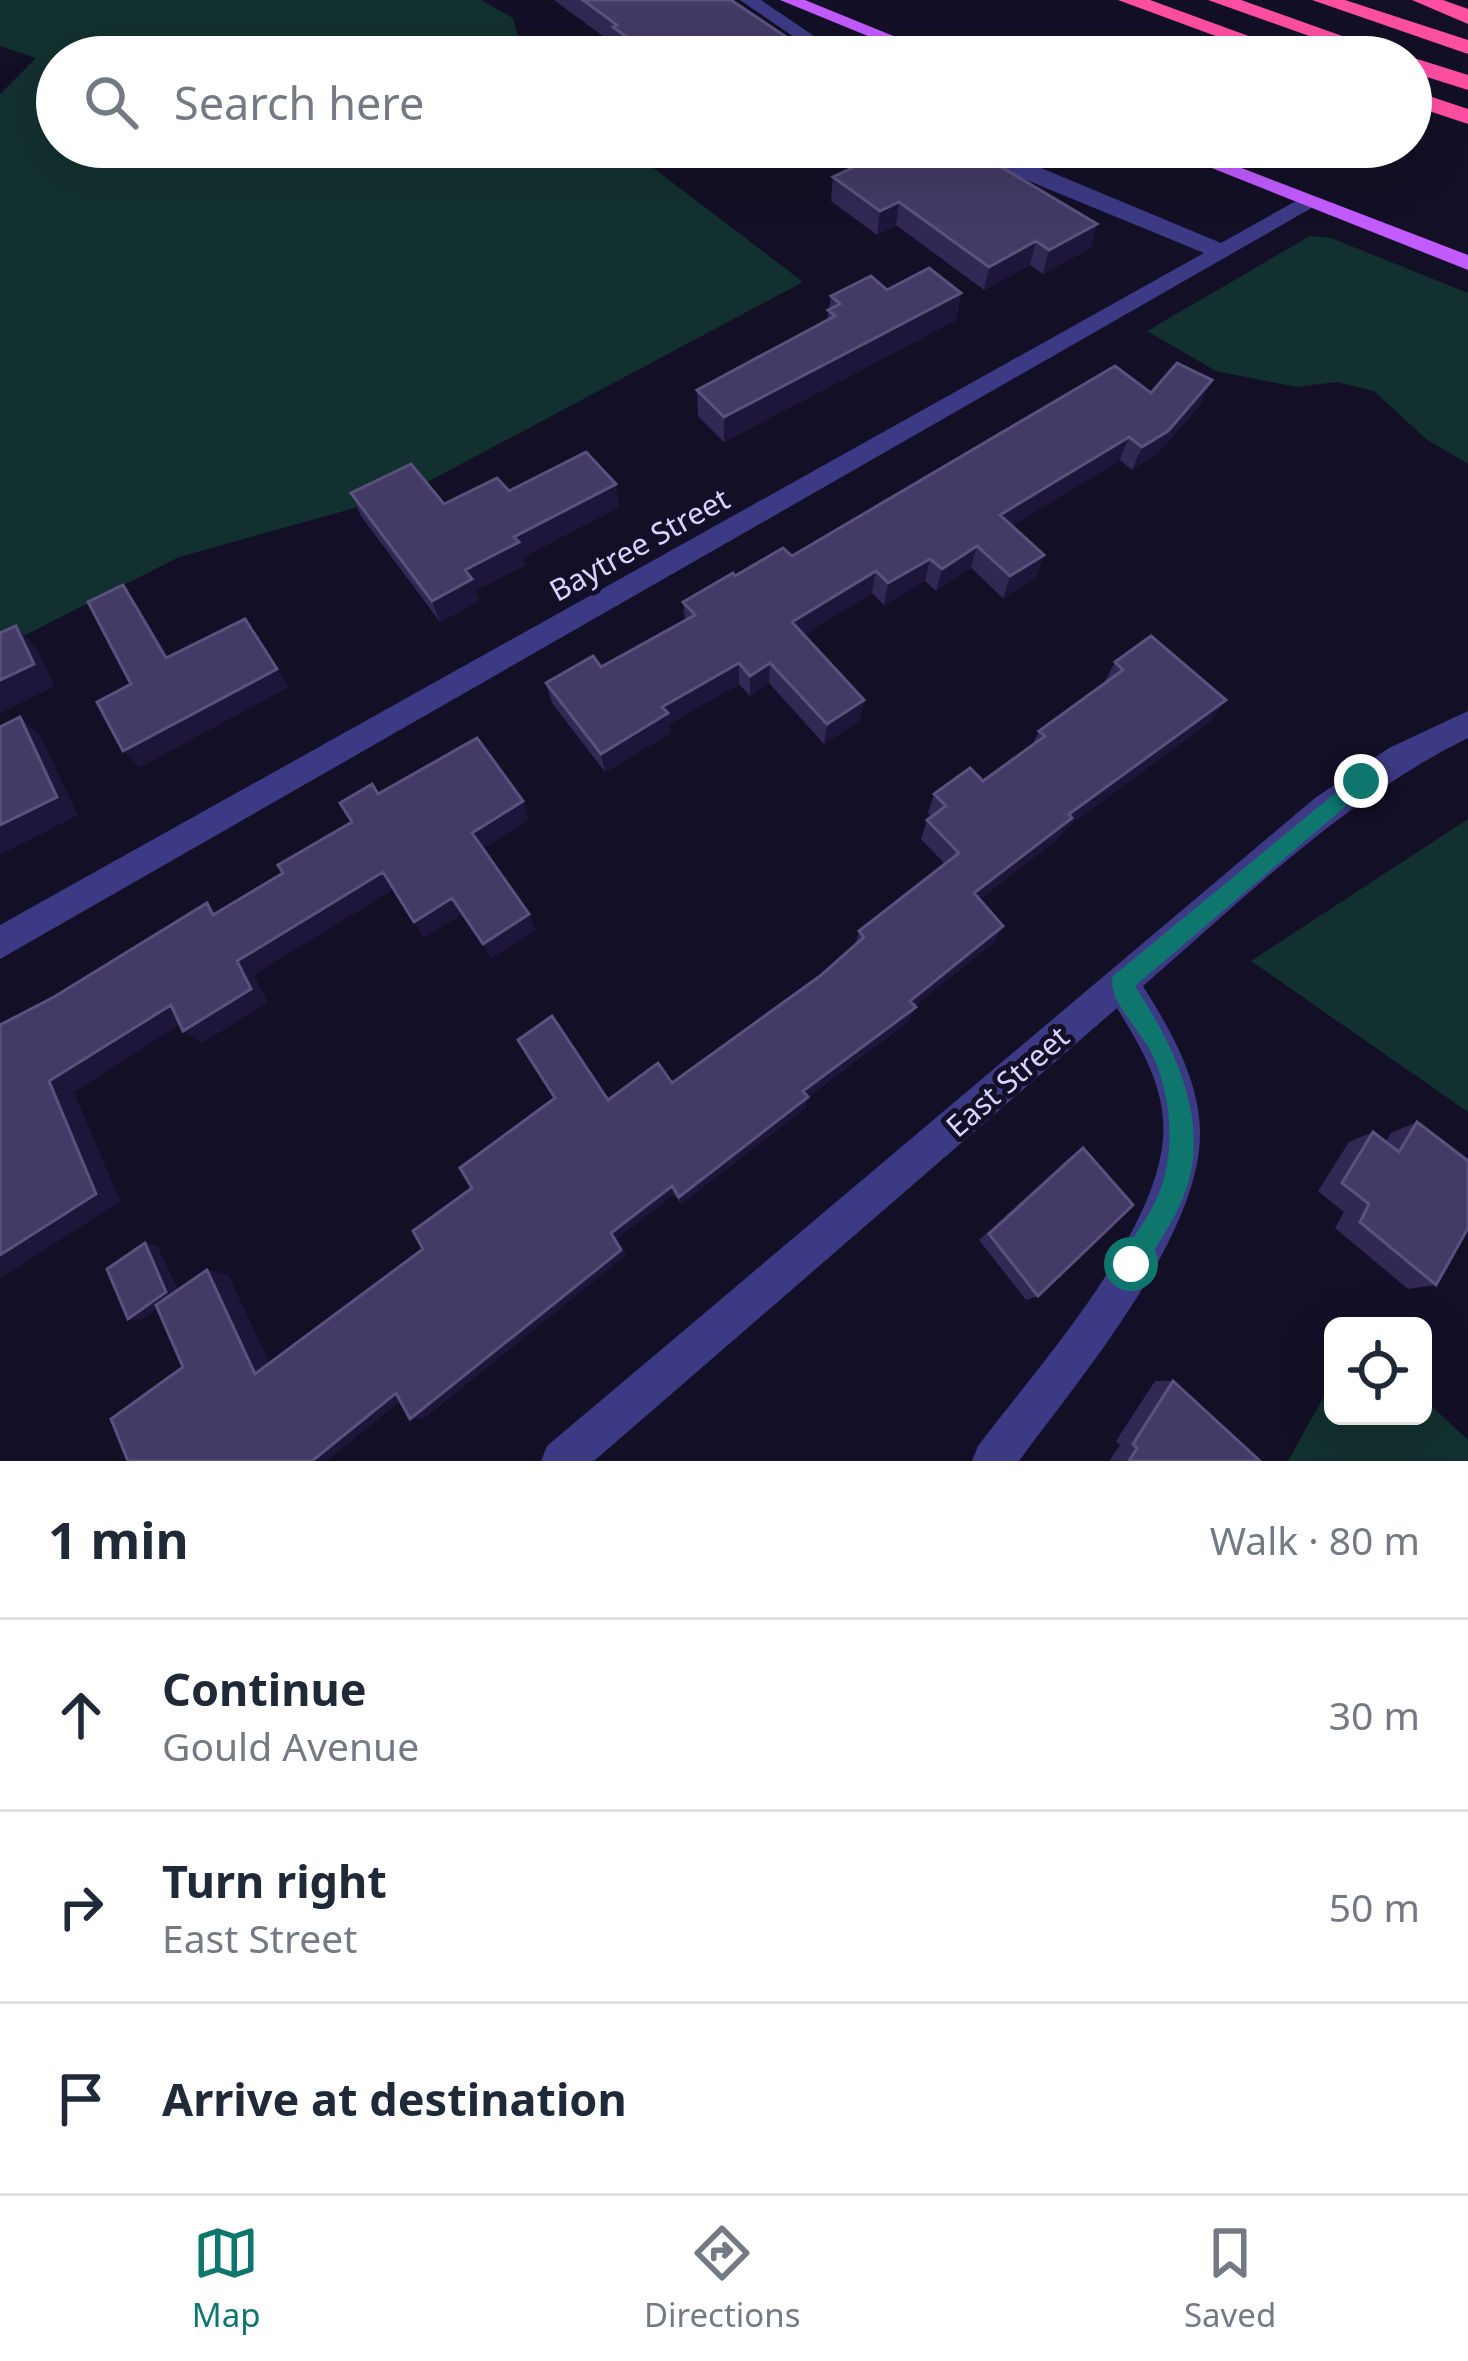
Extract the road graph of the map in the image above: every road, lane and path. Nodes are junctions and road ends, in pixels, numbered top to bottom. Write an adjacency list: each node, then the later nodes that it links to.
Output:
1 (749, 0): 8 (street)
2 (789, 0): 9 (main road)
3 (1129, 0): 10 (highway)
4 (1219, 0): 11 (highway)
5 (1322, 0): 12 (highway)
6 (1423, 0): 7 (highway)
7 (1468, 16)
8 (804, 36)
9 (882, 36)
10 (1234, 36)
11 (1327, 36)
12 (1468, 47)
13 (1432, 71): 14 (highway)
14 (1468, 83)
15 (1432, 104): 16 (highway)
16 (1468, 116)
17 (1016, 168): 20 (street)
18 (1223, 168): 19 (main road)
19 (1311, 202): 20 (street, Baytree Street); 21 (main road)
20 (1222, 252): 23 (street, Baytree Street)
21 (1468, 262)
22 (1468, 724): 24 (street, East Street)
23 (0, 943)
24 (1121, 983): 25 (street, East Street); 26 (street)
25 (562, 1461)
26 (993, 1461)

